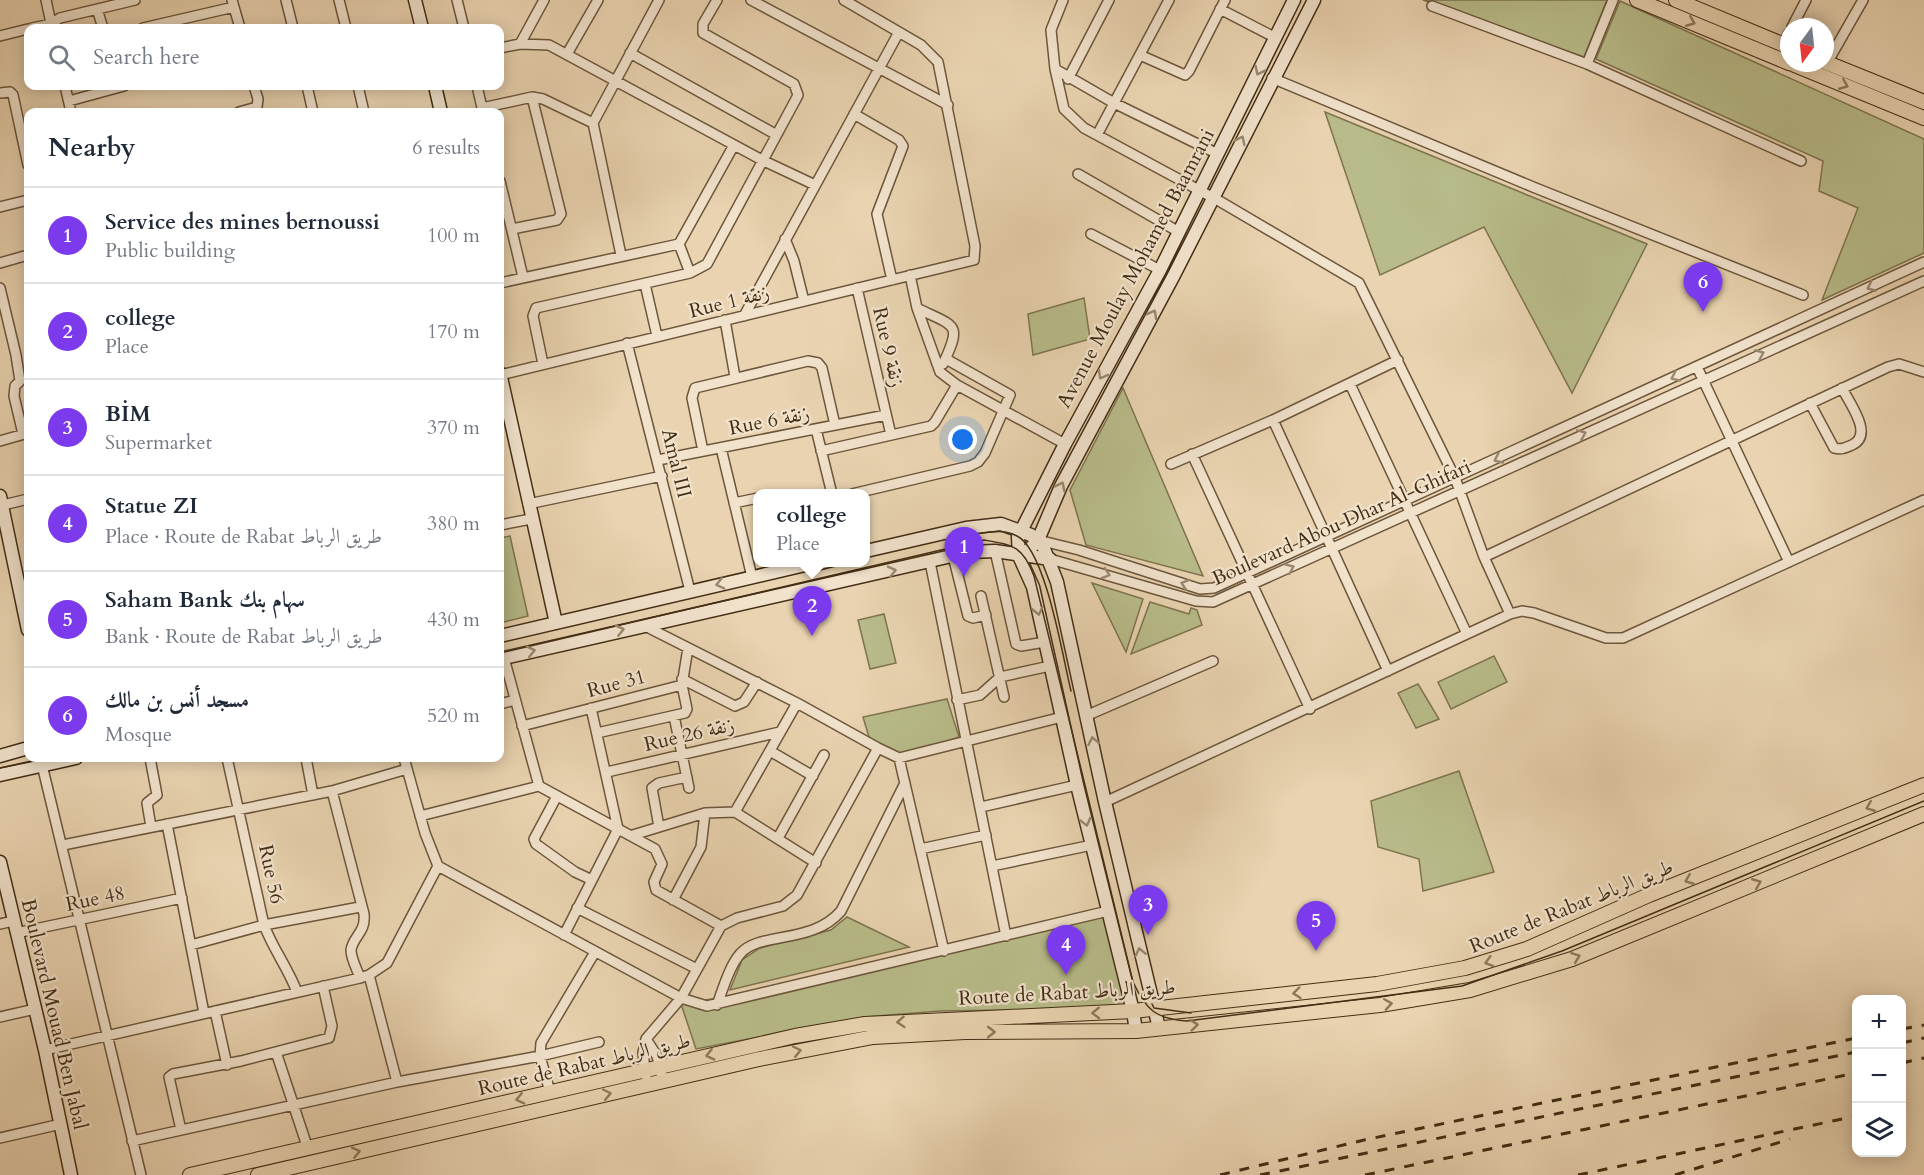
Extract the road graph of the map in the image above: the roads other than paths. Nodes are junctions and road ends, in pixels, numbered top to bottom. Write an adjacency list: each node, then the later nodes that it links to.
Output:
1 (46, 0): 29 (street)
2 (135, 0): 26 (street)
3 (286, 0): 34 (street)
4 (339, 0): 35 (street)
5 (415, 0): 36 (street)
6 (457, 0): 37 (street)
7 (543, 0): 43 (street)
8 (598, 0): 47 (street)
9 (659, 0): 46 (street)
10 (717, 0): 81 (street)
11 (751, 0): 52 (street)
12 (1063, 0): 53 (street)
13 (1109, 0): 56 (street)
14 (1169, 0): 48 (street)
15 (1225, 0): 27 (street)
16 (1294, 0): 41 (street, Avenue Moulay Mohamed Baamrani)
17 (1314, 0): 55 (street, Avenue Moulay Mohamed Baamrani)
18 (1614, 0): 50 (street)
19 (1637, 0): 49 (main road, one-way to 49)
20 (1676, 0): 42 (main road)
21 (1806, 0): 28 (street)
22 (1863, 0): 45 (street)
23 (847, 1): 39 (street)
24 (233, 3): 32 (street); 33 (street)
25 (1432, 6): 50 (street)
26 (97, 9): 30 (street); 31 (street)
27 (1220, 9): 41 (street); 48 (street)
28 (1797, 18)
29 (52, 24)
30 (54, 24)
31 (102, 24)
32 (157, 24)
33 (239, 24)
34 (292, 24)
35 (345, 24)
36 (421, 24)
37 (463, 24)
38 (24, 30): 40 (street)
39 (898, 32): 52 (street); 70 (street)
40 (0, 36)
41 (1276, 38): 85 (street, Avenue Moulay Mohamed Baamrani, one-way to 85)
42 (1780, 38)
43 (520, 44): 44 (street); 47 (street)
44 (504, 47)
45 (1834, 49)
46 (630, 53): 57 (street); 81 (street)
47 (567, 54): 57 (street)
48 (1140, 55): 69 (street)
49 (1780, 59)
50 (1587, 64): 87 (street)
51 (1834, 65): 68 (main road)
52 (879, 69): 70 (street); 78 (street)
53 (1055, 69): 56 (street); 82 (street)
54 (1811, 72): 79 (main road, one-way to 79)
55 (1272, 78): 92 (street, Avenue Moulay Mohamed Baamrani, one-way to 55); 114 (street)
56 (1068, 79): 69 (street)
57 (614, 82): 80 (street); 83 (street)
58 (66, 90): 67 (street)
59 (106, 90): 67 (street)
60 (255, 90): 72 (street)
61 (308, 90): 73 (street)
62 (359, 90): 74 (street)
63 (436, 90): 75 (street)
64 (478, 90): 76 (street)
65 (0, 93): 84 (street)
66 (532, 97): 77 (street); 80 (street); 95 (street)
67 (69, 101): 71 (street)
68 (1924, 102)
69 (1114, 103): 82 (street); 85 (street)
70 (948, 105): 106 (street, Rue 1 زنقة)
71 (70, 108)
72 (254, 108)
73 (312, 108)
74 (363, 108)
75 (440, 108)
76 (482, 108)
77 (491, 108)
78 (854, 114): 89 (street); 108 (street)
79 (1924, 118)
80 (593, 123): 100 (street)
81 (775, 134): 86 (street)
82 (1097, 135): 90 (street)
83 (734, 145): 86 (street); 99 (street)
84 (24, 147)
85 (1218, 154): 90 (street, Avenue Moulay Mohamed Baamrani)
86 (762, 160): 89 (street); 105 (street)
87 (1801, 161)
88 (1078, 174): 96 (street)
89 (815, 184): 98 (street)
90 (1200, 190): 92 (street); 96 (street, Avenue Moulay Mohamed Baamrani)
91 (504, 197): 95 (street)
92 (1213, 197): 124 (street); 172 (street, Avenue Moulay Mohamed Baamrani, one-way to 92)
93 (24, 201): 94 (street)
94 (0, 207)
95 (512, 229): 107 (street)
96 (1179, 232): 104 (street, Avenue Moulay Mohamed Baamrani)
97 (1091, 234): 104 (street)
98 (785, 239): 115 (street); 117 (street)
99 (679, 244): 100 (street); 105 (street)
100 (621, 255): 107 (street)
101 (24, 256): 102 (street)
102 (0, 262)
103 (1924, 262): 126 (street, Boulevard Abou Dhar Al-Ghifari, one-way to 126)
104 (1160, 270): 148 (street, Avenue Moulay Mohamed Baamrani, one-way to 148)
105 (690, 273): 111 (street)
106 (910, 275): 108 (street, Rue 1 زنقة); 116 (street)
107 (523, 277): 110 (street)
108 (892, 280): 113 (street, Rue 1 زنقة)
109 (1924, 280): 132 (street, Boulevard Abou Dhar Al-Ghifari, one-way to 109)
110 (504, 282)
111 (645, 284): 119 (street); 125 (street)
112 (0, 288): 122 (street)
113 (857, 288): 115 (street, Rue 1 زنقة); 139 (street, Rue 9 زنقة)
114 (1803, 294)
115 (804, 301): 117 (street, Rue 1 زنقة)
116 (917, 308): 123 (street); 127 (street)
117 (744, 316): 118 (street, Rue 1 زنقة)
118 (725, 320): 119 (street, Rue 1 زنقة); 129 (street)
119 (657, 336): 120 (street, Rue 1 زنقة)
120 (627, 343): 125 (street, Rue 1 زنقة); 153 (street, Amal III)
121 (24, 354): 122 (street)
122 (16, 355): 131 (street)
123 (946, 359): 127 (street); 138 (street)
124 (1398, 360): 133 (street); 156 (street)
125 (543, 364): 130 (street, Rue 1 زنقة)
126 (1697, 367): 132 (street); 156 (street, Boulevard Abou Dhar Al-Ghifari, one-way to 156)
127 (940, 372): 134 (street)
128 (1924, 372): 135 (street)
129 (735, 377): 141 (street); 150 (street)
130 (504, 379)
131 (24, 380): 142 (street)
132 (1703, 380): 146 (street); 158 (street, Boulevard Abou Dhar Al-Ghifari, one-way to 132)
133 (1350, 384): 140 (street); 164 (street)
134 (957, 385): 138 (street); 145 (street)
135 (1842, 388): 137 (street); 137 (street)
136 (504, 398): 166 (street)
137 (1810, 404): 146 (street)
138 (1004, 411): 148 (street); 159 (street)
139 (886, 415): 141 (street, Rue 6 زنقة); 145 (street, Rue 9 زنقة)
140 (1273, 420): 152 (street); 171 (street)
141 (835, 425): 143 (street, Rue 6 زنقة)
142 (24, 428)
143 (816, 429): 149 (street, Rue 6 زنقة); 151 (street)
144 (24, 435): 147 (street)
145 (891, 435): 151 (street)
146 (1732, 440): 178 (street); 181 (street)
147 (0, 441)
148 (1065, 444): 170 (street, Avenue Moulay Mohamed Baamrani)
149 (721, 448): 150 (street, Rue 6 زنقة); 165 (street)
150 (703, 451): 153 (street, Rue 6 زنقة)
151 (821, 451): 157 (street)
152 (1192, 454): 154 (street); 183 (street)
153 (658, 460): 155 (street, Amal III)
154 (1171, 464)
155 (662, 476): 166 (street); 186 (street, Amal III)
156 (1455, 478): 158 (street); 164 (street, Boulevard Abou Dhar Al-Ghifari)
157 (831, 489)
158 (1460, 489): 167 (street, Boulevard Abou Dhar Al-Ghifari); 178 (street)
159 (870, 490)
160 (24, 499): 163 (street)
161 (753, 499): 165 (street)
162 (1924, 500): 181 (street)
163 (1, 501): 188 (street)
164 (1405, 501): 167 (street); 171 (street, Boulevard Abou Dhar Al-Ghifari)
165 (734, 503): 184 (street)
166 (528, 504): 168 (street)
167 (1410, 513): 174 (street, Boulevard Abou Dhar Al-Ghifari); 193 (street)
168 (531, 519): 169 (street); 191 (street)
169 (504, 524)
170 (1021, 530): 172 (street, Boulevard Abou Dhar Al-Ghifari); 173 (street, Boulevard Abou Dhar Al-Ghifari); 177 (street, Avenue Moulay Mohamed Baamrani)
171 (1325, 537): 174 (street); 183 (street, Boulevard Abou Dhar Al-Ghifari)
172 (1038, 540): 177 (street, Avenue Moulay Mohamed Baamrani); 179 (street); 183 (street, Boulevard Abou Dhar Al-Ghifari, one-way to 172)
173 (870, 550)
174 (1332, 550): 185 (street, Boulevard Abou Dhar Al-Ghifari, one-way to 174); 201 (street)
175 (995, 551): 176 (street, Boulevard Abou Dhar Al-Ghifari); 177 (street, Boulevard Abou Dhar Al-Ghifari); 195 (street)
176 (952, 556): 180 (street, Boulevard Abou Dhar Al-Ghifari); 190 (street)
177 (1019, 556): 179 (street, Boulevard Abou Dhar Al-Ghifari); 195 (street, Avenue Moulay Mohamed Baamrani, one-way to 195)
178 (1484, 557): 189 (street)
179 (1050, 559): 185 (street, Boulevard Abou Dhar Al-Ghifari, one-way to 185); 212 (street)
180 (930, 562): 192 (street, Boulevard Abou Dhar Al-Ghifari, one-way to 180); 207 (street)
181 (1789, 562): 189 (street)
182 (796, 567): 184 (street)
183 (1247, 573): 185 (street)
184 (752, 577): 186 (street, one-way to 186)
185 (1252, 585): 211 (street)
186 (690, 591): 191 (street)
187 (981, 596): 190 (street)
188 (24, 611)
189 (1510, 614): 193 (street)
190 (986, 615): 202 (street)
191 (556, 622): 194 (street)
192 (642, 625): 196 (street); 197 (street, Boulevard Abou Dhar Al-Ghifari, one-way to 192)
193 (1467, 634): 201 (street)
194 (504, 635)
195 (1045, 642): 200 (street, Avenue Moulay Mohamed Baamrani)
196 (688, 648): 203 (street); 204 (street)
197 (504, 658)
198 (1213, 661): 212 (street)
199 (504, 664): 206 (street)
200 (1050, 666): 202 (street); 214 (street, Avenue Moulay Mohamed Baamrani)
201 (1388, 671): 211 (street)
202 (1000, 677): 205 (street); 207 (street)
203 (682, 682): 204 (street); 210 (street, Rue 31); 213 (street)
204 (757, 682): 208 (street)
205 (1004, 697)
206 (515, 700): 209 (street); 215 (street)
207 (957, 700): 218 (street)
208 (797, 702): 216 (street); 219 (street)
209 (504, 703)
210 (591, 708): 215 (street, Rue 31); 217 (street)
211 (1310, 709): 245 (street)
212 (1088, 715): 245 (street, one-way to 212)
213 (674, 716): 217 (street); 222 (street)
214 (1062, 717): 218 (street); 238 (street, Avenue Moulay Mohamed Baamrani)
215 (522, 726): 240 (street)
216 (780, 732): 221 (street); 222 (street, Rue 26 زنقة)
217 (597, 733): 233 (street)
218 (966, 740): 225 (street); 246 (street)
219 (878, 748): 225 (street); 263 (street)
220 (24, 749): 224 (street)
221 (770, 751): 235 (street); 248 (street)
222 (682, 752): 233 (street, Rue 26 زنقة); 236 (street)
223 (824, 755): 235 (street)
224 (0, 756)
225 (899, 758): 237 (street)
226 (52, 762): 231 (street)
227 (151, 762): 254 (street)
228 (228, 762): 247 (street, Rue 56)
229 (307, 762): 243 (street)
230 (405, 762): 232 (street)
231 (42, 765): 234 (street); 259 (street)
232 (407, 769): 242 (street); 251 (street)
233 (607, 772): 255 (street)
234 (0, 775)
235 (813, 776): 258 (street)
236 (687, 777): 241 (street); 253 (street)
237 (905, 783): 261 (street); 287 (street)
238 (1077, 784): 246 (street); 260 (street, Avenue Moulay Mohamed Baamrani, one-way to 260)
239 (1924, 785): 288 (main road, Route de Rabat طريق الرباط, one-way to 288)
240 (539, 786): 244 (street); 251 (street)
241 (689, 788)
242 (332, 791): 243 (street); 269 (street)
243 (313, 795): 247 (street)
244 (557, 796): 255 (street); 266 (street)
245 (1105, 802): 288 (street, one-way to 245)
246 (981, 807): 256 (street)
247 (239, 809): 252 (street); 274 (street, Rue 56)
248 (735, 812): 249 (street); 258 (street)
249 (705, 813): 253 (street); 268 (street)
250 (1924, 814): 294 (main road, Route de Rabat طريق الرباط, one-way to 250)
251 (420, 816): 264 (street)
252 (167, 824): 254 (street); 267 (street)
253 (658, 827): 257 (street)
254 (151, 828): 259 (street)
255 (618, 829): 257 (street); 266 (street)
256 (986, 835): 261 (street); 265 (street)
257 (633, 836): 268 (street)
258 (778, 838): 263 (street)
259 (63, 845): 272 (street)
260 (1092, 845): 265 (street); 271 (street, Avenue Moulay Mohamed Baamrani)
261 (920, 849): 280 (street)
262 (0, 862): 276 (street, Boulevard Mouad Ben Jabal)
263 (816, 863): 275 (street)
264 (438, 866): 277 (street); 283 (street)
265 (992, 866): 278 (street)
266 (592, 880): 270 (street)
267 (182, 898): 272 (street, Rue 48); 279 (street)
268 (673, 900): 275 (street)
269 (360, 907): 274 (street); 283 (street)
270 (577, 908): 277 (street); 282 (street)
271 (1108, 911): 278 (street); 291 (street, Avenue Moulay Mohamed Baamrani)
272 (78, 920): 276 (street, Rue 48); 296 (street)
273 (0, 924): 276 (street, Rue 48)
274 (264, 925): 279 (street); 285 (street, Rue 56)
275 (721, 926): 282 (street)
276 (14, 927): 289 (street, Boulevard Mouad Ben Jabal)
277 (564, 935): 281 (street)
278 (1006, 936): 280 (street)
279 (191, 945): 292 (street)
280 (944, 951): 287 (street)
281 (595, 952): 286 (street); 301 (street)
282 (697, 969): 286 (street)
283 (365, 976): 284 (street); 305 (street)
284 (323, 986): 285 (street); 300 (street)
285 (297, 992): 290 (street)
286 (681, 998): 287 (street); 297 (street)
287 (717, 1005)
288 (1154, 1008): 291 (main road, Route de Rabat طريق الرباط); 294 (street)
289 (35, 1010): 293 (street); 299 (street, Boulevard Mouad Ben Jabal)
290 (215, 1011): 292 (street); 302 (street)
291 (1133, 1011): 295 (street, Avenue Moulay Mohamed Baamrani); 303 (main road, Route de Rabat طريق الرباط, one-way to 303)
292 (204, 1013): 296 (street)
293 (0, 1017)
294 (1159, 1028): 295 (main road, Route de Rabat طريق الرباط)
295 (1136, 1031): 303 (main road, Route de Rabat طريق الرباط, one-way to 295)
296 (106, 1035): 299 (street); 311 (street)
297 (646, 1039): 303 (street); 304 (street)
298 (599, 1042): 301 (street)
299 (45, 1050): 308 (street, Boulevard Mouad Ben Jabal)
300 (276, 1052): 302 (street); 307 (street)
301 (540, 1056): 305 (street); 306 (street)
302 (227, 1065): 309 (street)
303 (661, 1074): 304 (main road, Route de Rabat طريق الرباط)
304 (646, 1078): 306 (main road, Route de Rabat طريق الرباط)
305 (397, 1082): 307 (street)
306 (552, 1099): 312 (main road, Route de Rabat طريق الرباط, one-way to 312); 316 (main road, Route de Rabat طريق الرباط, one-way to 306)
307 (294, 1105): 309 (street); 312 (street)
308 (61, 1124): 310 (street); 313 (street, Boulevard Mouad Ben Jabal)
309 (181, 1130): 311 (street)
310 (0, 1136)
311 (132, 1141): 314 (street)
312 (308, 1149): 315 (main road, Route de Rabat طريق الرباط)
313 (71, 1175)
314 (141, 1175)
315 (190, 1175)
316 (258, 1175)

